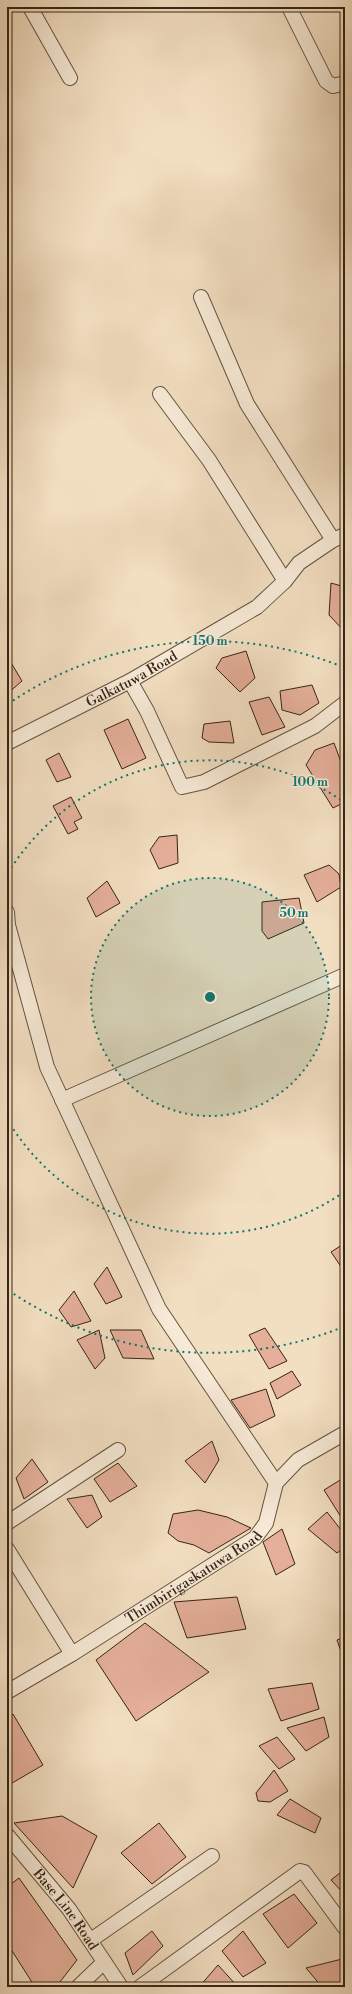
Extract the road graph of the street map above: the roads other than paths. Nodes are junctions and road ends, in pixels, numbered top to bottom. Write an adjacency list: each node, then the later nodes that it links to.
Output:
1 (30, 7): 3 (street)
2 (289, 7): 4 (street)
3 (70, 78)
4 (345, 83)
5 (201, 297): 7 (street)
6 (160, 394): 8 (street)
7 (339, 538): 8 (street, Galkatuwa Road)
8 (285, 581): 9 (street, Galkatuwa Road)
9 (130, 681): 10 (street); 11 (street, Galkatuwa Road)
10 (345, 703)
11 (7, 743)
12 (7, 912): 14 (street)
13 (345, 975): 14 (street)
14 (62, 1100): 17 (street)
15 (345, 1433): 17 (street, Thimbirigaskatuwa Road)
16 (118, 1450): 18 (street)
17 (276, 1483): 20 (street, Thimbirigaskatuwa Road)
18 (7, 1523)
19 (9, 1556): 20 (street)
20 (72, 1654): 21 (street, Thimbirigaskatuwa Road)
21 (7, 1692)
22 (7, 1835): 25 (street, Base Line Road)
23 (212, 1856): 25 (street)
24 (345, 1928): 29 (street)
25 (91, 1940): 26 (street, Base Line Road)
26 (104, 1962): 27 (street); 28 (street, Base Line Road)
27 (78, 1987)
28 (121, 1987)
29 (140, 1987)

